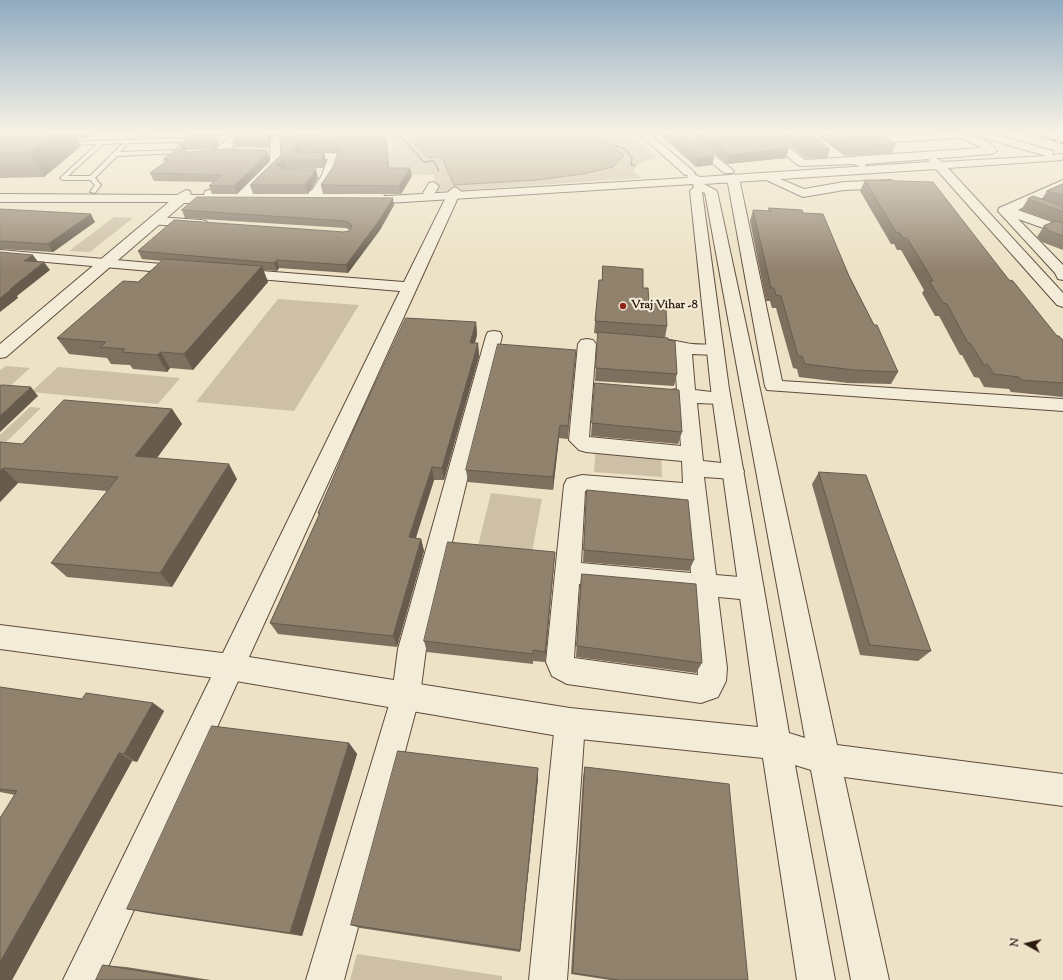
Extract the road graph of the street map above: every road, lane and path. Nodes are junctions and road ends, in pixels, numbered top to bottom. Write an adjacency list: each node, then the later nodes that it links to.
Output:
1 (63, 178): 2 (lane)
2 (92, 178): 16 (lane)
3 (261, 178): 18 (street)
4 (327, 178): 19 (street)
5 (439, 178): 14 (path)
6 (692, 178): 11 (street)
7 (715, 178): 11 (street)
8 (731, 178): 42 (street)
9 (770, 178): 12 (street)
10 (949, 178): 35 (street)
11 (696, 181): 14 (street); 38 (street); 44 (street)
12 (904, 183)
13 (1063, 184): 17 (street)
14 (442, 188): 19 (street); 20 (street); 34 (street)
15 (0, 192): 16 (street)
16 (93, 192): 20 (street)
17 (1046, 192): 22 (street); 23 (street)
18 (244, 194): 19 (street); 20 (street)
19 (315, 195)
20 (184, 196): 21 (street); 26 (street)
21 (0, 198)
22 (1063, 198)
23 (1026, 201): 24 (street); 25 (street)
24 (1041, 206)
25 (1007, 210): 28 (street); 33 (street)
26 (156, 221): 27 (street); 30 (street)
27 (214, 225)
28 (1063, 231)
29 (0, 254): 30 (street)
30 (107, 263): 31 (street); 39 (street)
31 (200, 271)
32 (223, 272): 34 (street)
33 (1063, 273)
34 (410, 287): 51 (street)
35 (1063, 302)
36 (494, 336): 52 (street)
37 (682, 348): 38 (street); 41 (street); 45 (street)
38 (715, 350): 43 (street)
39 (0, 353)
40 (655, 393): 41 (street)
41 (686, 396): 43 (street); 45 (street)
42 (1063, 405)
43 (722, 407): 44 (street); 46 (street)
44 (758, 420): 55 (street)
45 (693, 471): 46 (street); 47 (street); 48 (street)
46 (733, 472): 49 (street)
47 (567, 572): 48 (street); 48 (street)
48 (705, 584): 49 (street)
49 (751, 589): 54 (street)
50 (0, 637): 51 (street)
51 (230, 667): 52 (street); 57 (street)
52 (406, 695): 53 (street); 58 (street)
53 (570, 722): 54 (street); 59 (street)
54 (776, 744): 55 (street); 60 (street)
55 (824, 759): 56 (street); 61 (street)
56 (1063, 790)
57 (82, 980)
58 (325, 980)
59 (548, 980)
60 (816, 980)
61 (870, 980)

